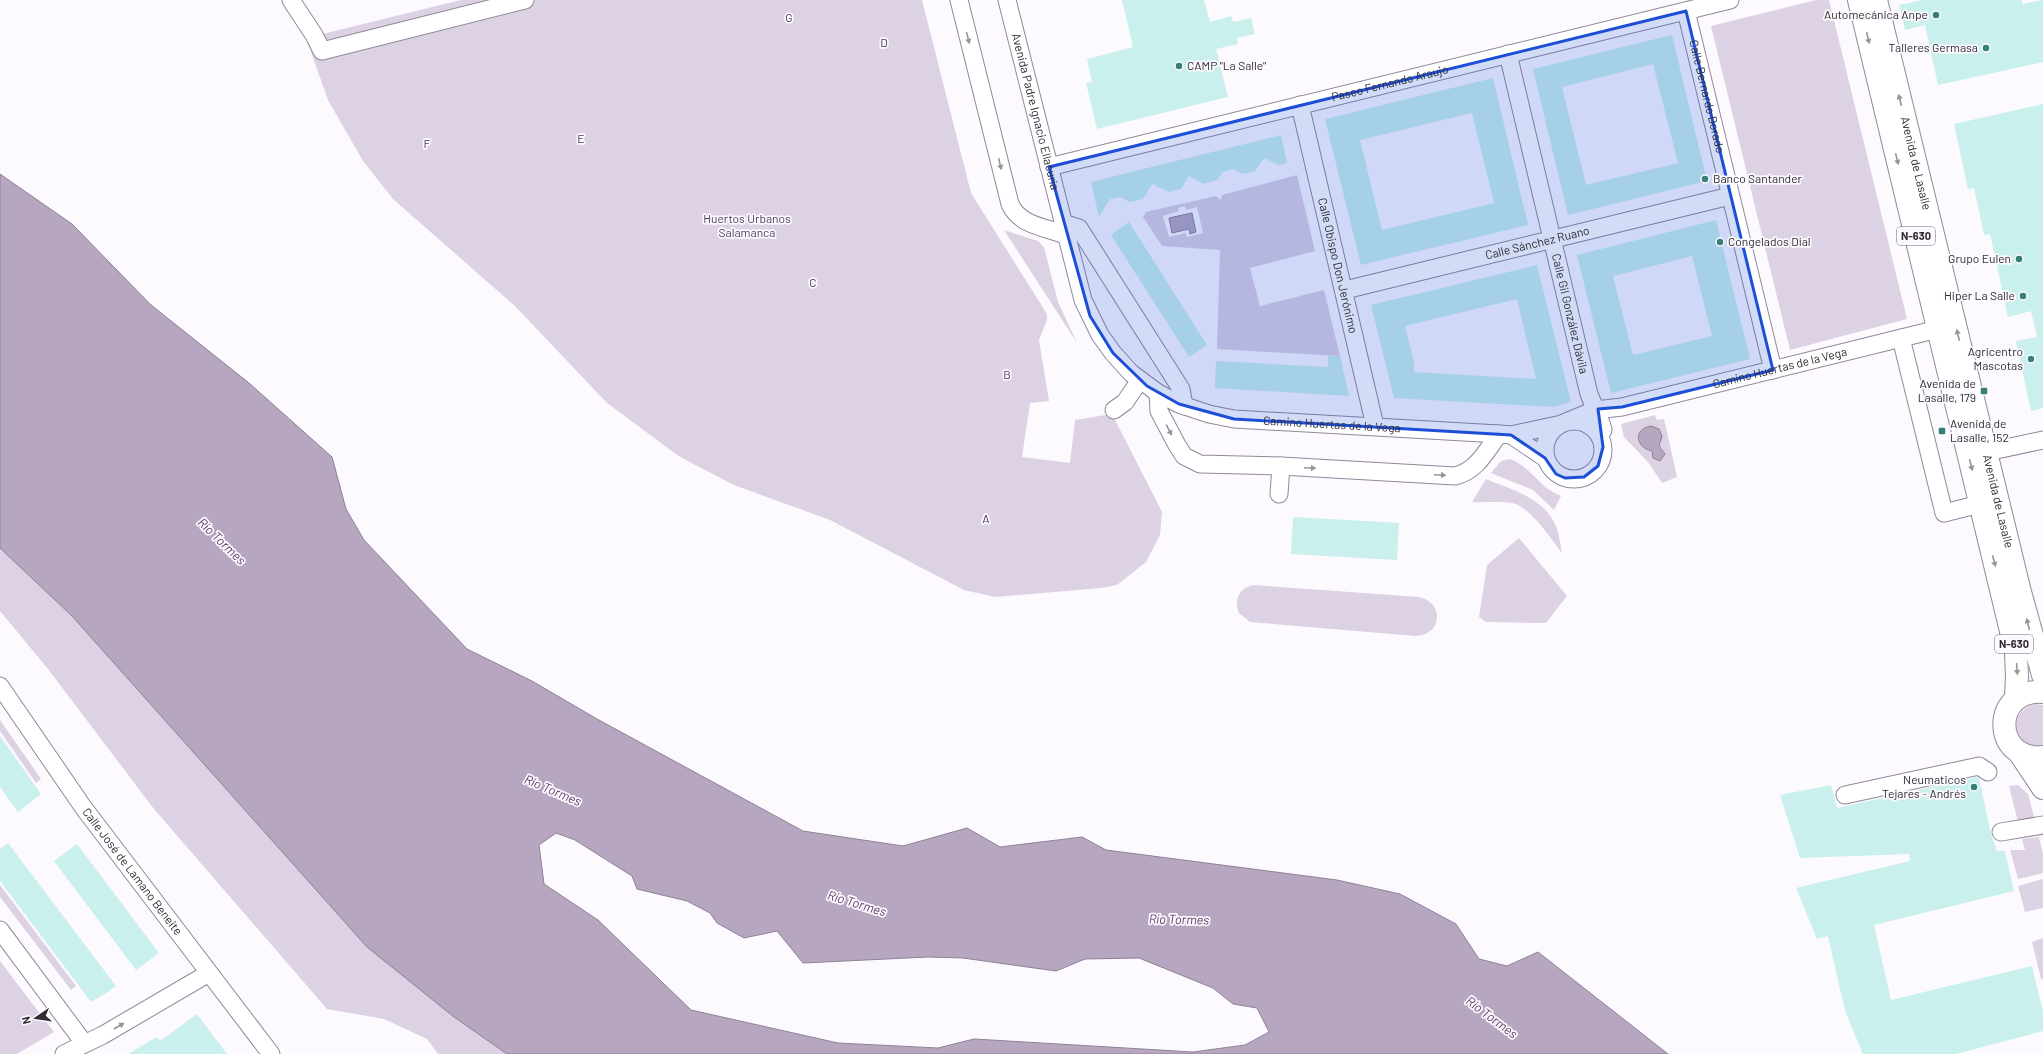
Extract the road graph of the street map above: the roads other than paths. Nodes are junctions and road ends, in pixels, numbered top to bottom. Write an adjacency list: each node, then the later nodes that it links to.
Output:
1 (291, 0): 2 (street)
2 (525, 0)
3 (959, 0): 13 (street, one-way to 13)
4 (1007, 0): 11 (street, Avenida Padre Ignacio Ellacuría)
5 (1730, 0): 8 (street, Paseo Fernando Araujo)
6 (1859, 0): 16 (highway, Avenida de Lasalle / N-630, one-way to 16)
7 (1876, 0): 30 (highway, Avenida de Lasalle / N-630, one-way to 7)
8 (1686, 11): 9 (street, Paseo Fernando Araujo); 12 (street, Calle Bernardo Dorado)
9 (1508, 54): 10 (street, Paseo Fernando Araujo); 14 (street, Calle Gil González Dávila)
10 (1300, 104): 11 (street, Paseo Fernando Araujo); 15 (street, Calle Obispo Don Jerónimo)
11 (1049, 167): 13 (street, Avenida Padre Ignacio Ellacuría)
12 (1730, 196): 14 (street, Calle Sánchez Ruano); 18 (street, Calle Bernardo Dorado)
13 (1064, 229): 19 (street, Avenida Padre Ignacio Ellacuría); 21 (street)
14 (1552, 240): 15 (street, Calle Sánchez Ruano); 24 (street, Calle Gil González Dávila)
15 (1344, 290): 26 (street, Calle Obispo Don Jerónimo)
16 (1938, 329): 17 (street, Camino Huertas de la Vega); 34 (highway, Avenida de Lasalle / N-630, one-way to 34)
17 (1901, 338): 18 (street, Camino Huertas de la Vega); 34 (street, Avenida de Lasalle)
18 (1773, 370): 22 (street, Camino Huertas de la Vega)
19 (1140, 380): 20 (street, Avenida Padre Ignacio Ellacuría); 23 (street)
20 (1158, 393): 21 (street, Camino Huertas de la Vega); 32 (street, one-way to 32)
21 (1184, 406): 26 (street, Camino Huertas de la Vega)
22 (1622, 406): 24 (street, Camino Huertas de la Vega); 28 (street, Camino Huertas de la Vega)
23 (1114, 410)
24 (1595, 410): 25 (street, Camino Huertas de la Vega); 28 (street, Calle Gil González Dávila)
25 (1563, 423): 27 (street, Camino Huertas de la Vega); 28 (street); 31 (street)
26 (1375, 426): 27 (street, Camino Huertas de la Vega)
27 (1505, 435): 31 (street); 32 (street, one-way to 27)
28 (1602, 437): 31 (street)
29 (2043, 440): 30 (street)
30 (1987, 452): 35 (highway, Avenida de Lasalle / N-630, one-way to 30)
31 (1545, 458)
32 (1281, 466): 33 (street)
33 (1279, 494)
34 (1980, 504): 38 (highway, Avenida de Lasalle / N-630, one-way to 38)
35 (2043, 675)
36 (0, 686): 47 (street, Calle José de Lamano Beneite)
37 (2043, 692): 38 (highway)
38 (2016, 699): 39 (highway, N-630)
39 (2019, 752): 40 (highway); 42 (highway, N-630)
40 (2043, 757)
41 (1988, 772): 43 (street)
42 (2043, 788)
43 (1845, 795)
44 (2043, 825): 45 (street)
45 (2001, 832)
46 (0, 930): 48 (street)
47 (209, 973): 48 (street, one-way to 47); 50 (street, Calle José de Lamano Beneite)
48 (84, 1043): 49 (street)
49 (64, 1054)
50 (271, 1054)

